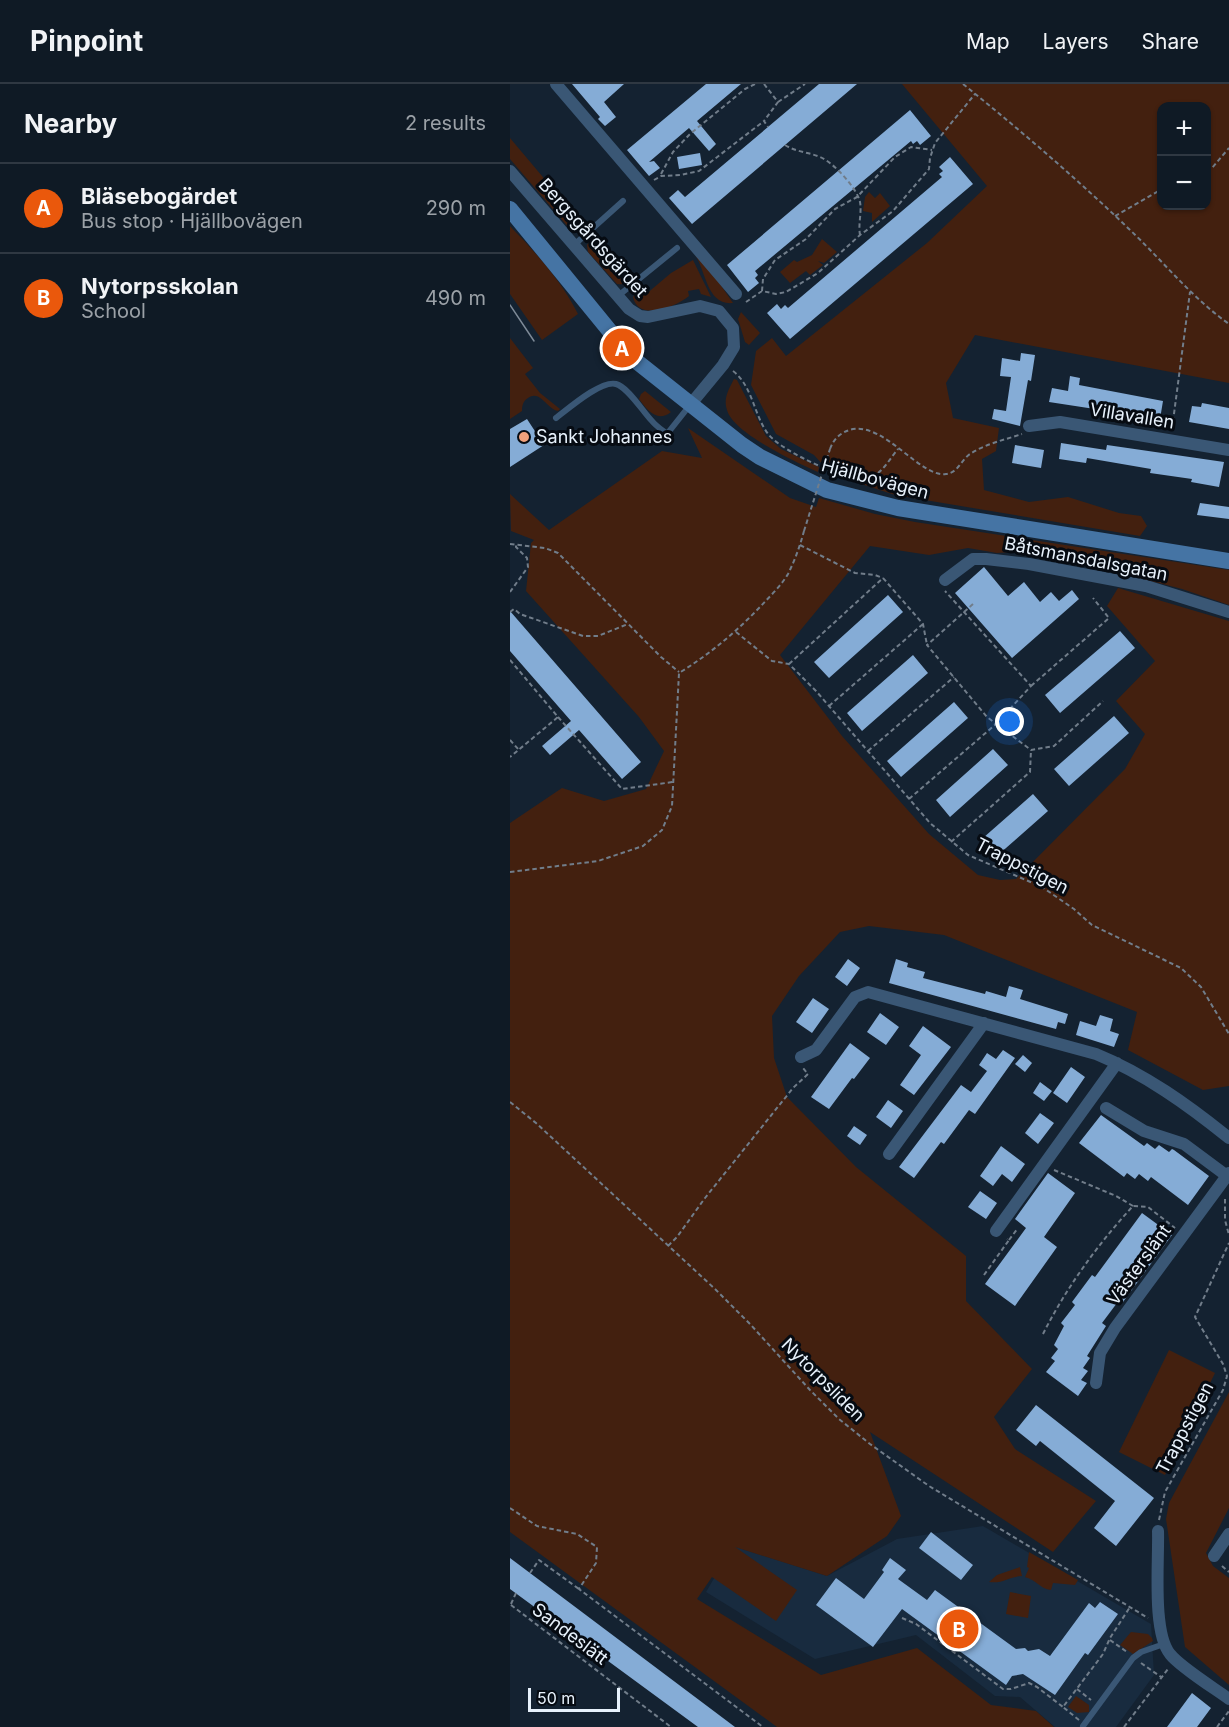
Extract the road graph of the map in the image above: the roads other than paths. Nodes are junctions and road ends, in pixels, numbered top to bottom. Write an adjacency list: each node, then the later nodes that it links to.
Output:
1 (556, 84): 7 (street)
2 (510, 171): 5 (street, Bergsgårdsgärdet)
3 (624, 201): 5 (lane)
4 (510, 209): 9 (street, Hjällbovägen)
5 (573, 245): 8 (street, Bergsgårdsgärdet)
6 (677, 248): 8 (lane)
7 (736, 294)
8 (618, 297): 9 (street, Bergsgårdsgärdet)
9 (690, 405): 10 (lane); 13 (street, Hjällbovägen)
10 (556, 418)
11 (1029, 426): 12 (street, Villavallen)
12 (1229, 450)
13 (1229, 561)
14 (945, 580): 15 (street, Båtsmansdalsgatan)
15 (1229, 612)
16 (984, 1023): 17 (street); 18 (street); 21 (street)
17 (801, 1057)
18 (1117, 1063): 20 (street); 23 (street)
19 (1107, 1108): 22 (street)
20 (1229, 1138)
21 (889, 1154)
22 (1226, 1178): 24 (street, Västerslänt)
23 (996, 1231)
24 (1096, 1383)
25 (1158, 1532): 28 (street)
26 (1229, 1534): 27 (street)
27 (1214, 1556)
28 (1164, 1644): 29 (street); 30 (lane)
29 (1229, 1699)
30 (1083, 1725)

